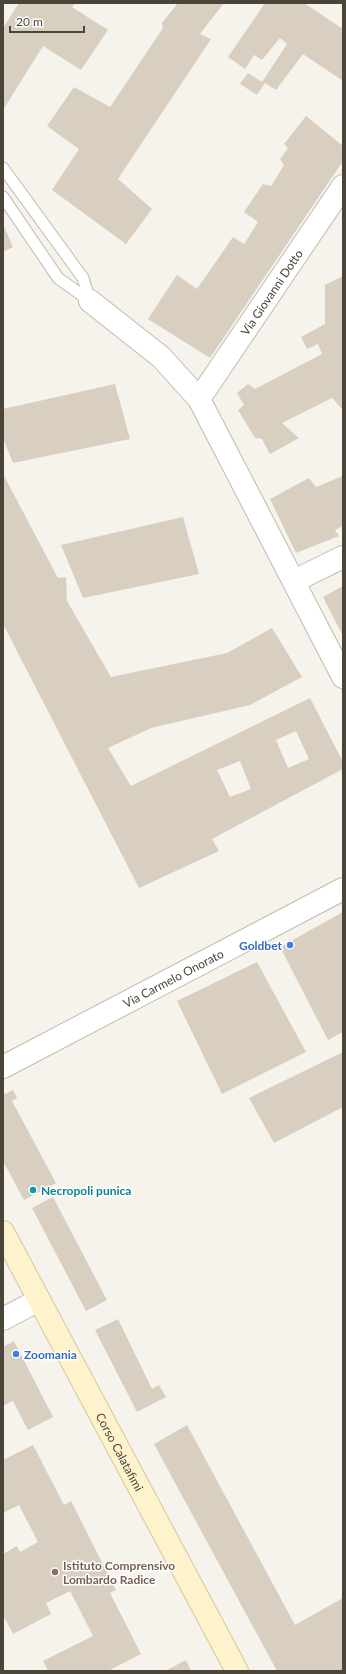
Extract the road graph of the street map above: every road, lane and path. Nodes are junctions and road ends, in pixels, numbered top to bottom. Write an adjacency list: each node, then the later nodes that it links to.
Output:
1 (3, 168): 4 (lane)
2 (343, 186): 5 (street, Via Giovanni Dotto)
3 (3, 197): 4 (lane)
4 (90, 301): 5 (street)
5 (199, 399): 7 (street)
6 (343, 557): 7 (street)
7 (294, 581): 8 (street)
8 (343, 677)
9 (343, 889): 10 (street, Via Carmelo Onorato)
10 (3, 1067)
11 (3, 1232): 12 (main road, Corso Calatafimi)
12 (39, 1300): 13 (street); 14 (main road, Corso Calatafimi)
13 (3, 1319)
14 (237, 1671)

